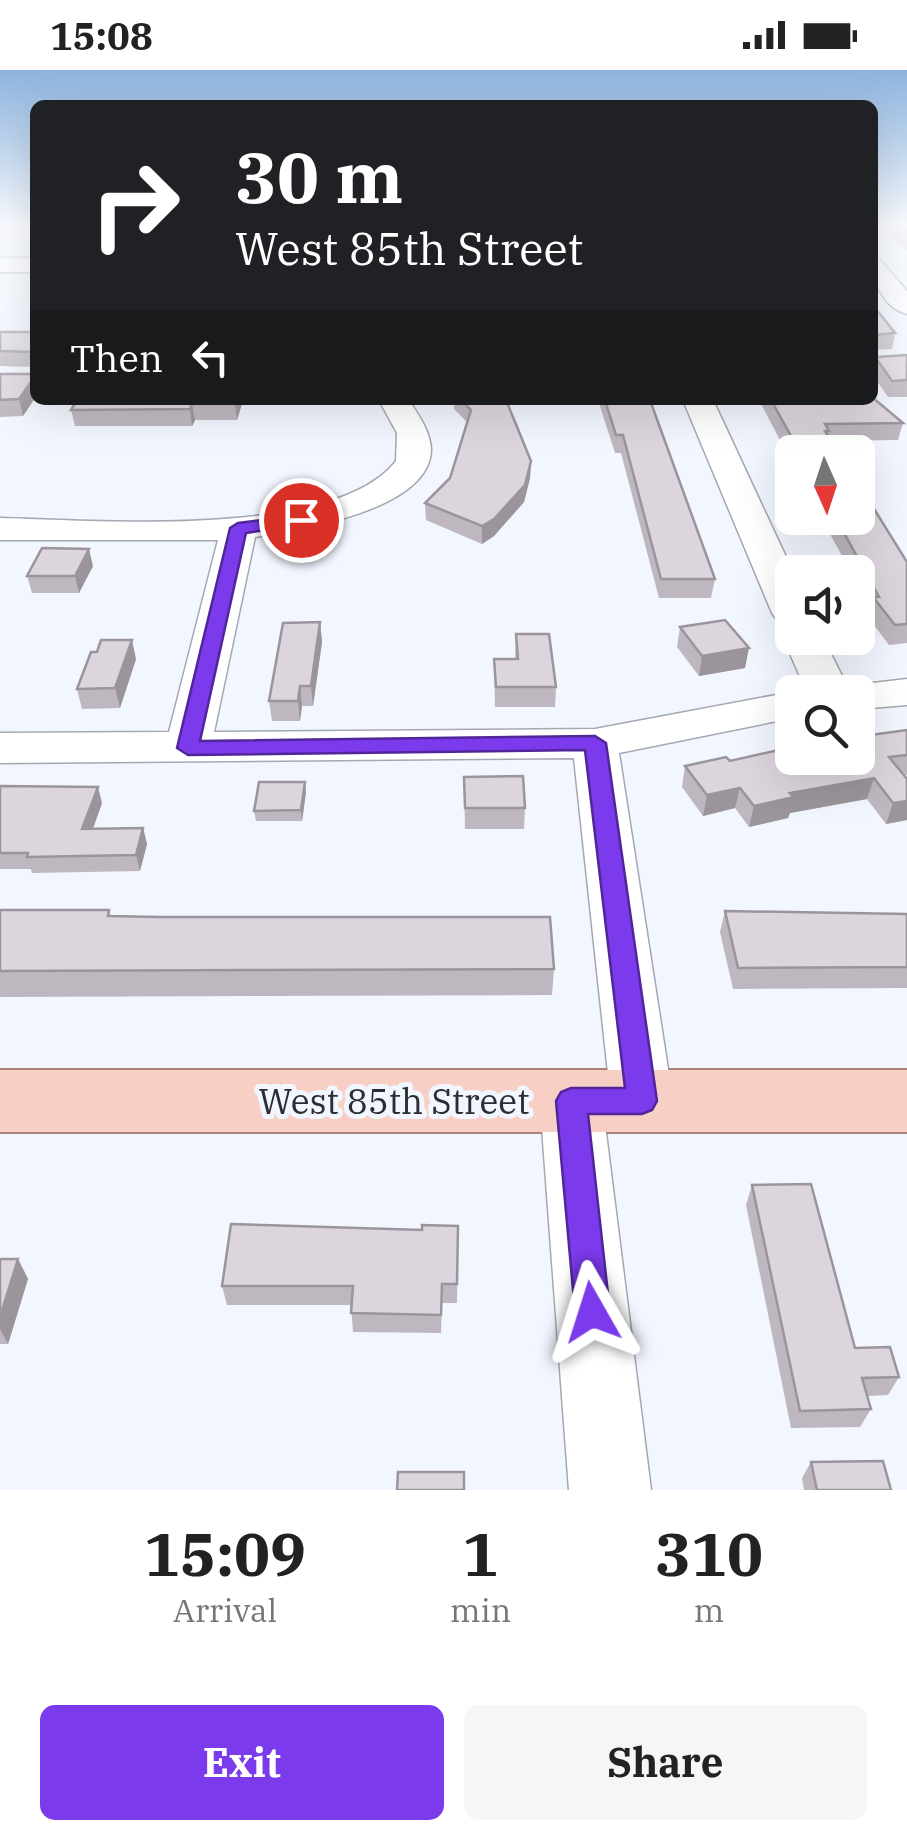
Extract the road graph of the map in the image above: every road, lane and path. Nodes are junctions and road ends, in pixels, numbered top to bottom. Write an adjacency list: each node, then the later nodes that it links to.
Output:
1 (397, 405): 3 (street)
2 (700, 405): 5 (street)
3 (238, 528): 4 (street); 11 (street)
4 (0, 529)
5 (775, 574)
6 (907, 692): 7 (street)
7 (875, 695)
8 (775, 708): 9 (street)
9 (595, 743): 11 (street); 14 (street)
10 (0, 748): 11 (street)
11 (188, 748)
12 (0, 1101): 13 (main road, West 85th Street)
13 (571, 1101): 14 (main road, West 85th Street); 16 (street)
14 (642, 1101): 15 (main road, West 85th Street)
15 (907, 1101)
16 (610, 1490)

